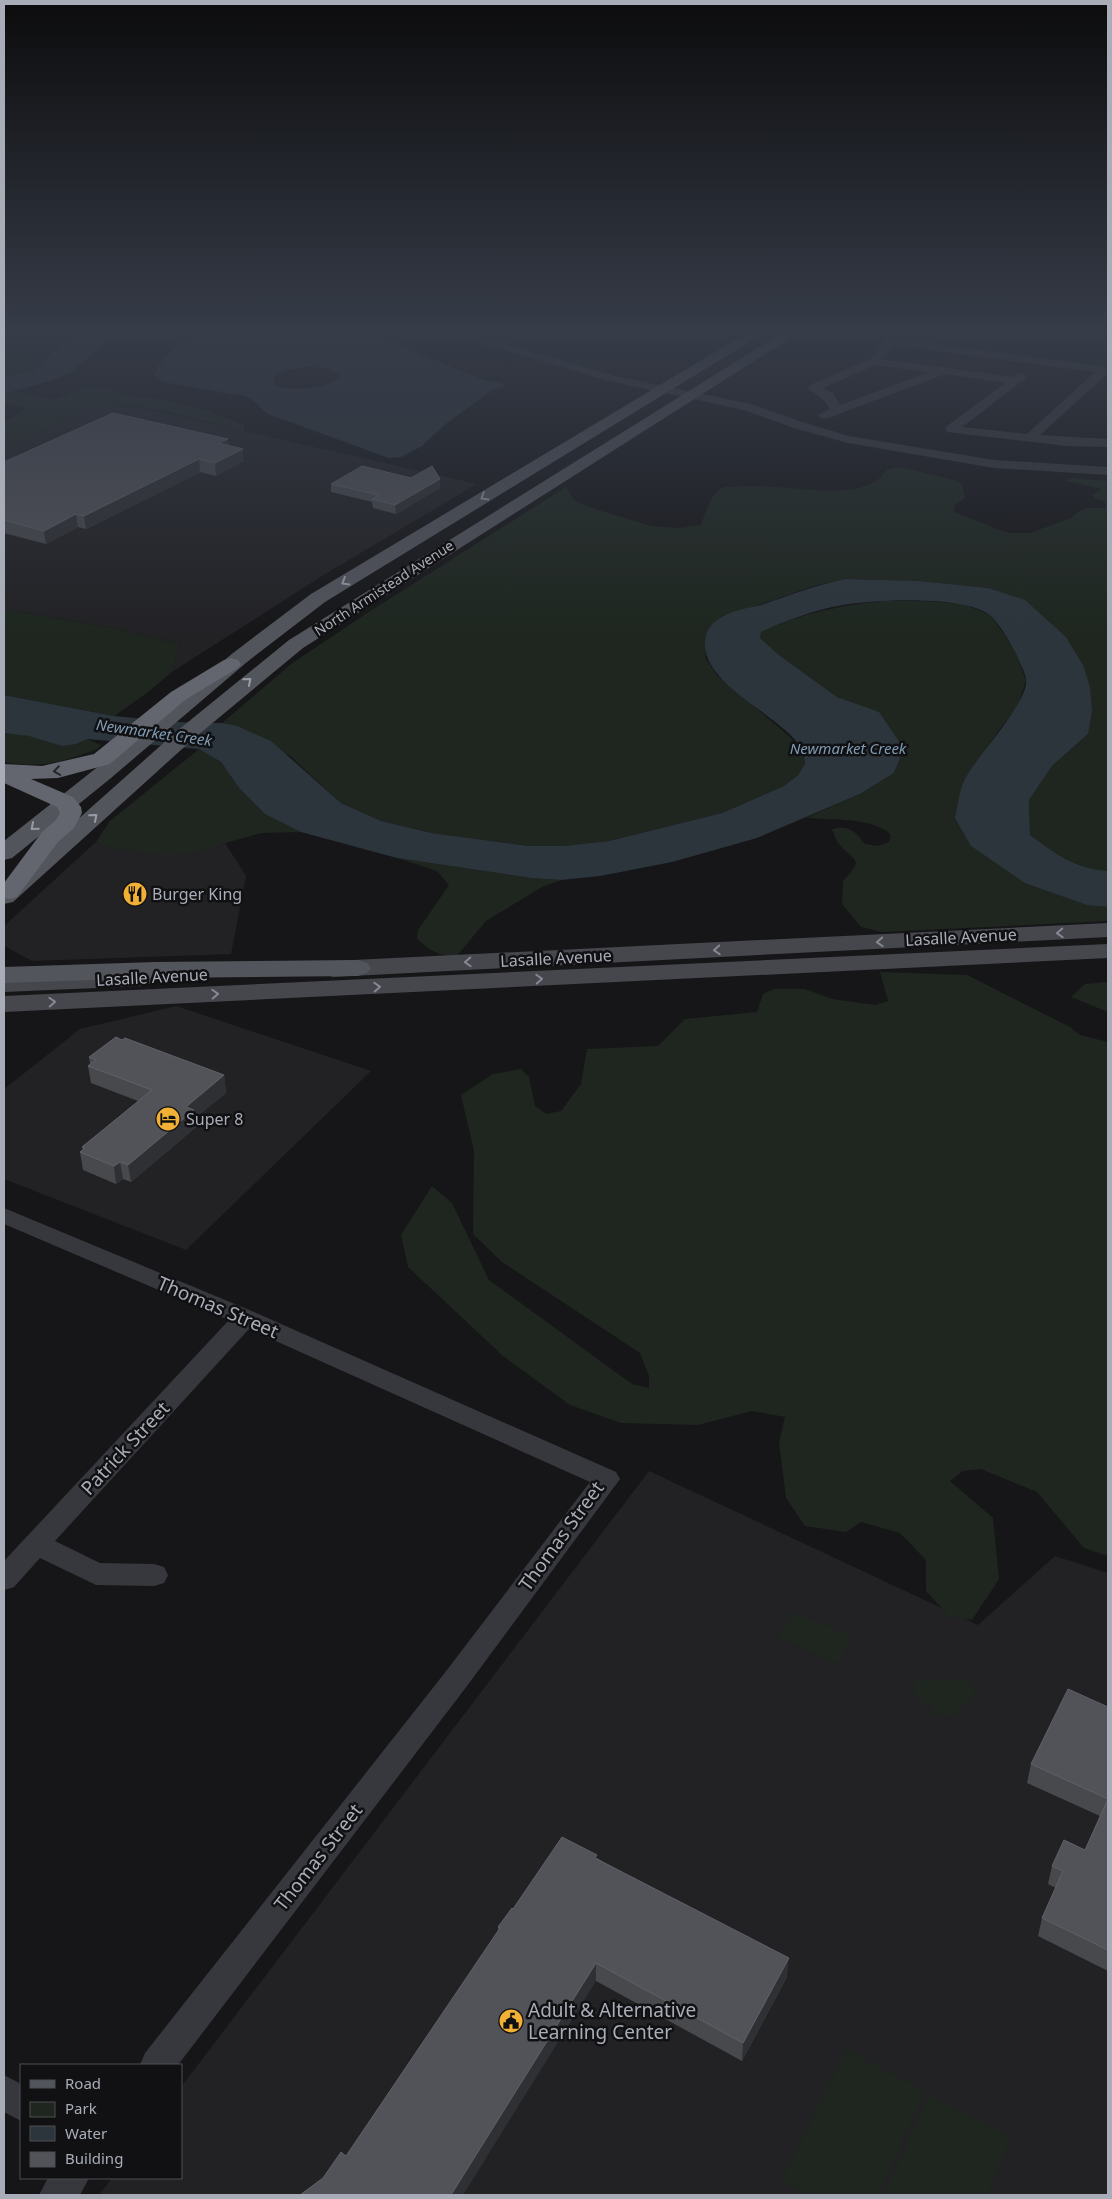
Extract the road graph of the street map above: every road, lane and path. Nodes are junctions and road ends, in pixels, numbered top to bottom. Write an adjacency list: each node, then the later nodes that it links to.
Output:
1 (593, 431): 9 (main road, North Armistead Avenue, one-way to 9)
2 (636, 431): 16 (main road, North Armistead Avenue, one-way to 2)
3 (820, 431): 8 (street)
4 (965, 431): 6 (street)
5 (1038, 431): 6 (street)
6 (1030, 438): 7 (street)
7 (1108, 443)
8 (1108, 471)
9 (231, 664): 10 (highway)
10 (174, 707): 11 (main road)
11 (124, 749): 12 (highway, one-way to 12); 14 (main road)
12 (4, 771)
13 (4, 775): 14 (highway)
14 (65, 802): 15 (main road, one-way to 15); 16 (highway)
15 (4, 853)
16 (6, 895)
17 (1108, 930): 19 (main road, Lasalle Avenue, one-way to 19)
18 (1108, 951): 22 (main road, Lasalle Avenue, one-way to 18)
19 (358, 968): 20 (main road); 21 (main road, Lasalle Avenue)
20 (4, 975)
21 (4, 984)
22 (4, 1004)
23 (4, 1215): 24 (street, Thomas Street)
24 (245, 1318): 25 (street, Patrick Street); 28 (street, Thomas Street)
25 (36, 1544): 26 (street); 27 (street, Patrick Street)
26 (154, 1575)
27 (4, 1578)
28 (158, 2064)
29 (4, 2092): 30 (street)
30 (20, 2103)
31 (70, 2179): 32 (street)
32 (57, 2195)

